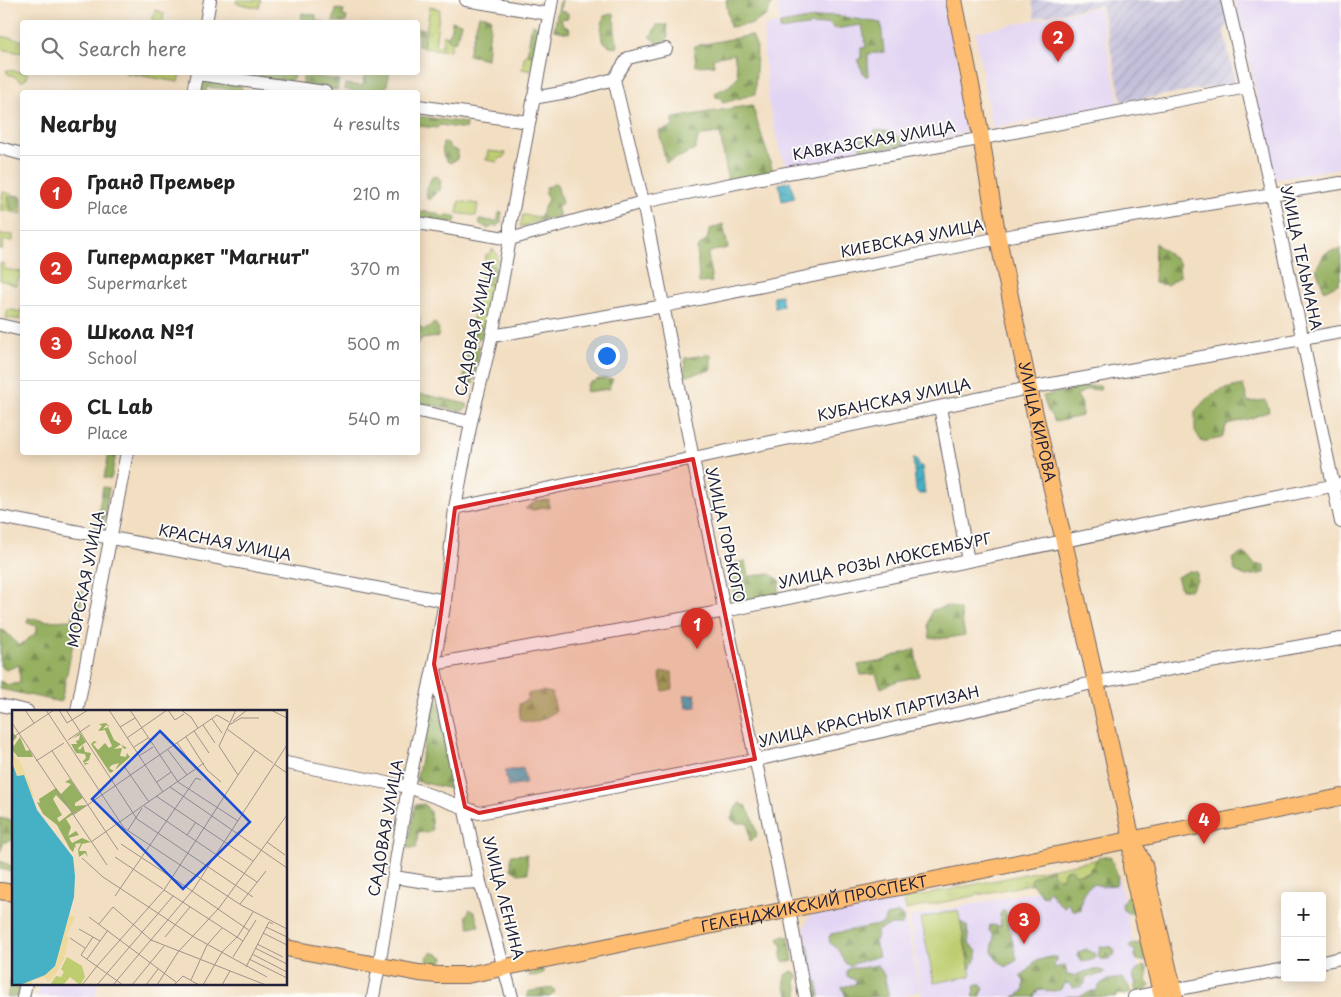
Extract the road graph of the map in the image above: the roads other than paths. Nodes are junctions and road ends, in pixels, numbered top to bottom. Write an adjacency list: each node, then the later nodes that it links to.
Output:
1 (210, 0): 7 (street)
2 (466, 0): 6 (street)
3 (552, 0): 6 (street, САДОВАЯ УЛИЦА)
4 (954, 0): 18 (main road, УЛИЦА КИРОВА)
5 (1227, 0): 12 (street, УЛИЦА ТЕЛЬМАНА)
6 (550, 14): 15 (street, САДОВАЯ УЛИЦА)
7 (206, 20)
8 (666, 49): 11 (street)
9 (197, 75): 13 (street)
10 (210, 75): 14 (street)
11 (614, 79): 15 (street); 23 (street, УЛИЦА ГОРЬКОГО)
12 (1247, 87): 18 (street, КАВКАЗСКАЯ УЛИЦА); 22 (street, УЛИЦА ТЕЛЬМАНА)
13 (193, 90)
14 (311, 90)
15 (533, 98): 17 (street, САДОВАЯ УЛИЦА)
16 (420, 106): 17 (street)
17 (528, 122): 26 (street, САДОВАЯ УЛИЦА)
18 (981, 139): 23 (street, КАВКАЗСКАЯ УЛИЦА); 25 (main road, УЛИЦА КИРОВА)
19 (0, 148): 20 (street)
20 (20, 153)
21 (1341, 183): 22 (street, КИЕВСКАЯ УЛИЦА)
22 (1272, 194): 25 (street, КИЕВСКАЯ УЛИЦА); 32 (street, УЛИЦА ТЕЛЬМАНА)
23 (643, 202): 26 (street, КАВКАЗСКАЯ УЛИЦА); 27 (street, УЛИЦА ГОРЬКОГО)
24 (420, 223): 26 (street)
25 (998, 238): 27 (street, КИЕВСКАЯ УЛИЦА); 33 (main road, УЛИЦА КИРОВА)
26 (510, 239): 31 (street, САДОВАЯ УЛИЦА)
27 (664, 306): 31 (street, КИЕВСКАЯ УЛИЦА); 38 (street, УЛИЦА ГОРЬКОГО)
28 (0, 325): 29 (street)
29 (20, 330)
30 (1341, 332): 32 (street, КУБАНСКАЯ УЛИЦА)
31 (492, 336): 36 (street, САДОВАЯ УЛИЦА)
32 (1302, 340): 33 (street, КУБАНСКАЯ УЛИЦА); 39 (street, УЛИЦА ТЕЛЬМАНА)
33 (1029, 388): 34 (street, КУБАНСКАЯ УЛИЦА); 44 (main road, УЛИЦА КИРОВА)
34 (940, 407): 38 (street, КУБАНСКАЯ УЛИЦА); 45 (street)
35 (420, 411): 36 (street)
36 (471, 422): 40 (street, САДОВАЯ УЛИЦА)
37 (126, 455): 43 (street, МОРСКАЯ УЛИЦА)
38 (692, 459): 40 (street, КУБАНСКАЯ УЛИЦА); 47 (street, УЛИЦА ГОРЬКОГО)
39 (1337, 485): 42 (street, УЛИЦА ТЕЛЬМАНА); 44 (street, УЛИЦА РОЗЫ ЛЮКСЕМБУРГ)
40 (455, 508): 46 (street, САДОВАЯ УЛИЦА)
41 (0, 517): 43 (street, КРАСНАЯ УЛИЦА)
42 (1341, 522)
43 (111, 538): 46 (street, КРАСНАЯ УЛИЦА); 53 (street, МОРСКАЯ УЛИЦА)
44 (1063, 541): 45 (street, УЛИЦА РОЗЫ ЛЮКСЕМБУРГ); 50 (main road, УЛИЦА КИРОВА)
45 (968, 561): 47 (street, УЛИЦА РОЗЫ ЛЮКСЕМБУРГ)
46 (445, 601): 49 (street, САДОВАЯ УЛИЦА)
47 (725, 612): 49 (street, УЛИЦА РОЗЫ ЛЮКСЕМБУРГ); 54 (street, УЛИЦА ГОРЬКОГО)
48 (1341, 639): 50 (street, УЛИЦА КРАСНЫХ ПАРТИЗАН)
49 (434, 664): 56 (street, САДОВАЯ УЛИЦА); 58 (street, САДОВАЯ УЛИЦА)
50 (1097, 682): 54 (street, УЛИЦА КРАСНЫХ ПАРТИЗАН); 59 (main road, УЛИЦА КИРОВА)
51 (0, 705): 52 (street)
52 (22, 710)
53 (77, 710)
54 (755, 759): 58 (street, УЛИЦА КРАСНЫХ ПАРТИЗАН); 62 (street, УЛИЦА ГОРЬКОГО)
55 (288, 763): 56 (street, УЛИЦА КРАСНЫХ ПАРТИЗАН)
56 (408, 787): 58 (street, УЛИЦА КРАСНЫХ ПАРТИЗАН); 60 (street, САДОВАЯ УЛИЦА)
57 (1341, 797): 59 (main road, ГЕЛЕНДЖИКСКИЙ ПРОСПЕКТ)
58 (465, 807): 61 (street, УЛИЦА ЛЕНИНА)
59 (1132, 840): 62 (main road, ГЕЛЕНДЖИКСКИЙ ПРОСПЕКТ); 70 (main road, УЛИЦА КИРОВА)
60 (394, 877): 61 (street); 66 (street, САДОВАЯ УЛИЦА)
61 (480, 882): 67 (street, УЛИЦА ЛЕНИНА)
62 (789, 909): 67 (main road, ГЕЛЕНДЖИКСКИЙ ПРОСПЕКТ); 74 (street, УЛИЦА ГОРЬКОГО)
63 (288, 948): 66 (main road, ГЕЛЕНДЖИКСКИЙ ПРОСПЕКТ)
64 (1341, 958): 65 (street)
65 (1326, 961)
66 (379, 966): 67 (main road, ГЕЛЕНДЖИКСКИЙ ПРОСПЕКТ); 72 (street, САДОВАЯ УЛИЦА)
67 (503, 967): 73 (street, УЛИЦА ЛЕНИНА)
68 (1281, 970): 70 (street)
69 (26, 984): 71 (street)
70 (1168, 994): 75 (street)
71 (23, 997)
72 (372, 997)
73 (512, 997)
74 (805, 997)
75 (1134, 997)

